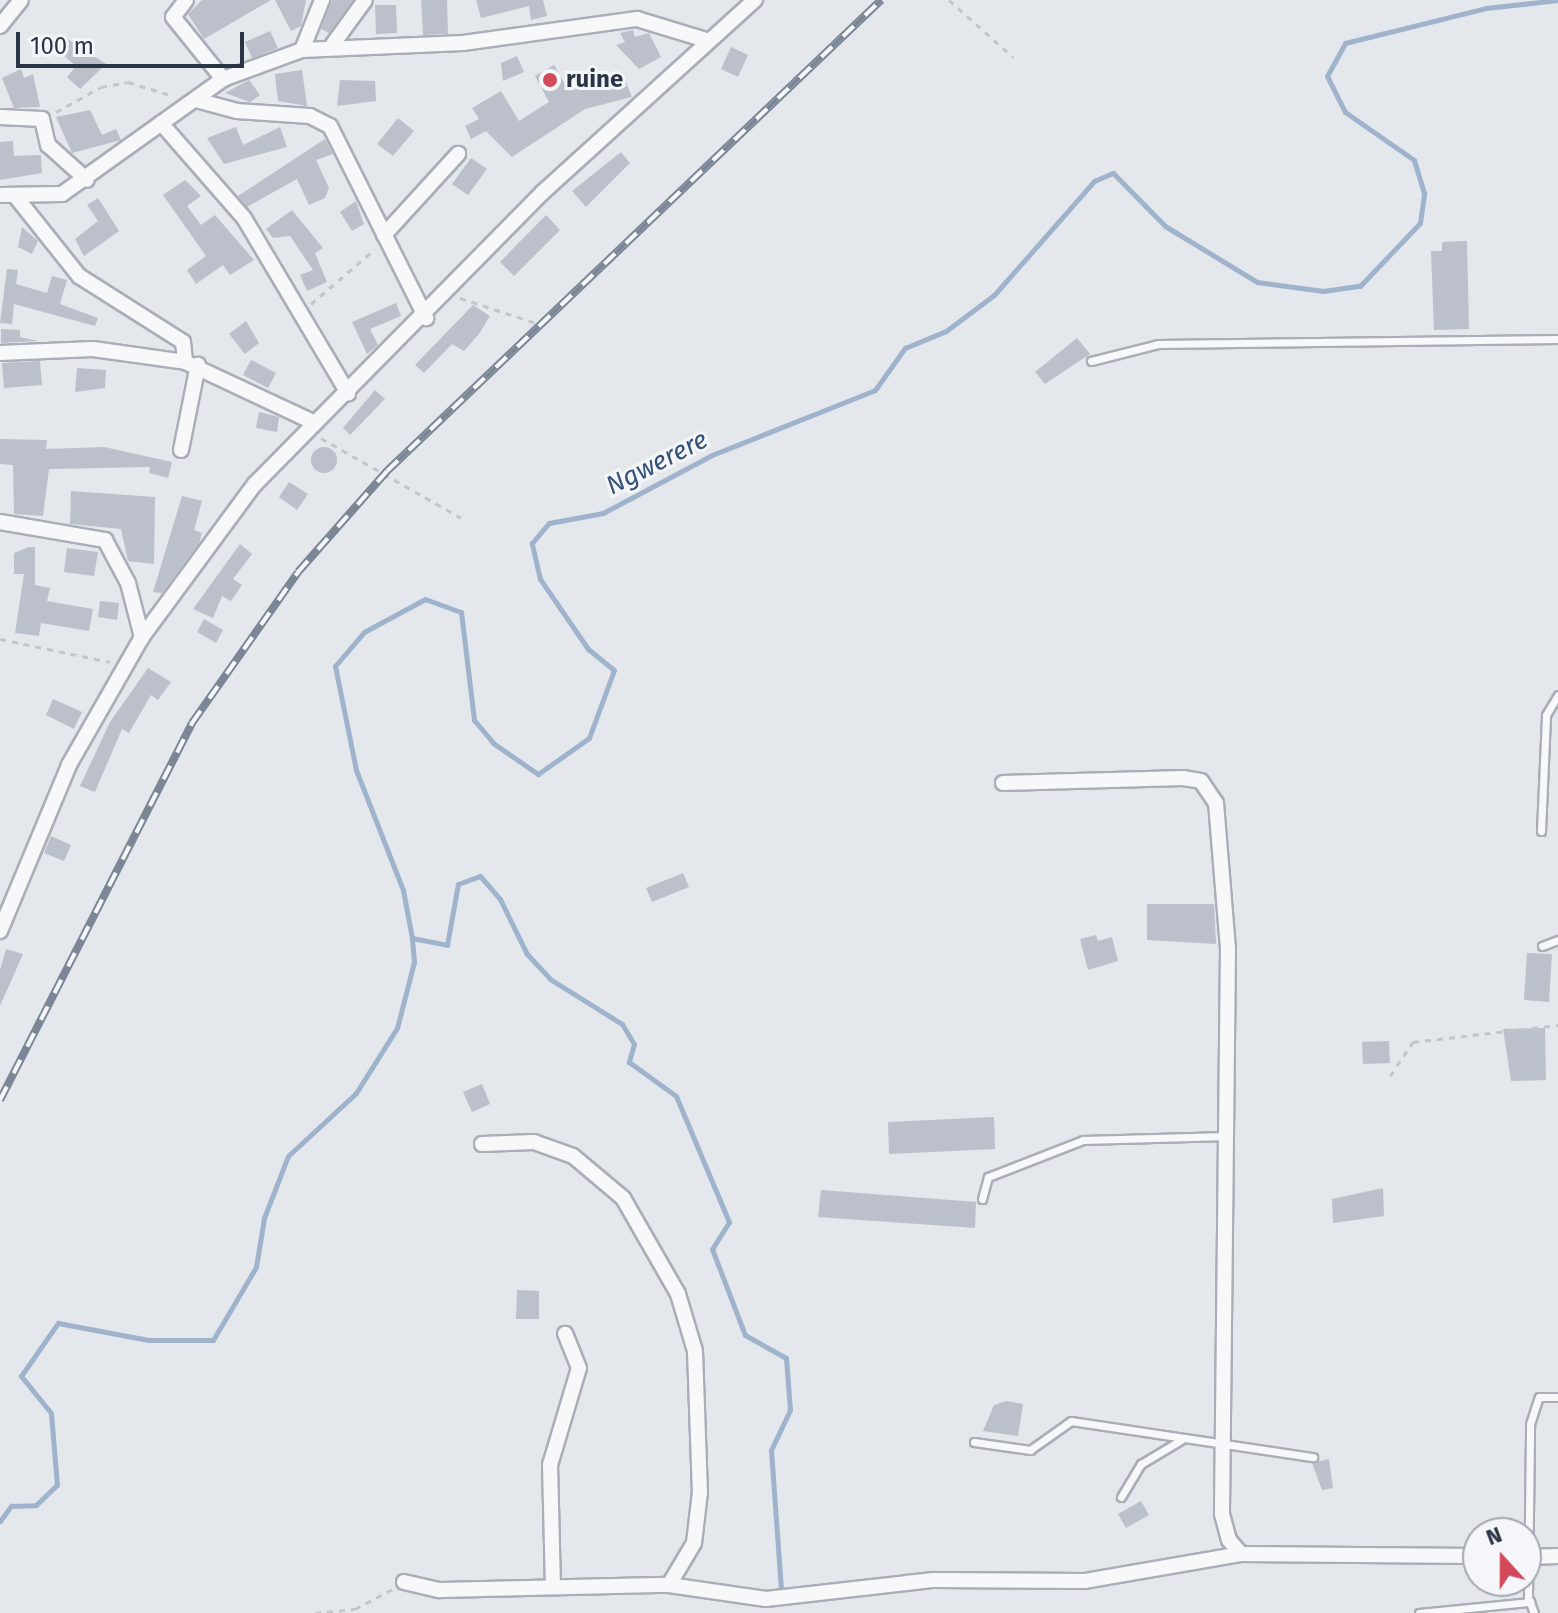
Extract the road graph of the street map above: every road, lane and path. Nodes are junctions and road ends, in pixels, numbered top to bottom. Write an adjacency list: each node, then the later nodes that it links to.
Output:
1 (21, 0): 7 (street)
2 (186, 0): 12 (street)
3 (322, 0): 10 (street)
4 (365, 0): 9 (street)
5 (755, 0): 8 (street)
6 (949, 0): 11 (path)
7 (0, 26)
8 (706, 40): 9 (street); 22 (street)
9 (333, 44): 10 (street)
10 (302, 50): 12 (street)
11 (1013, 57)
12 (223, 79): 13 (street)
13 (196, 100): 15 (path); 16 (street); 21 (street)
14 (0, 117): 15 (street)
15 (42, 119): 18 (street)
16 (161, 123): 18 (street); 23 (street)
17 (458, 154): 21 (street)
18 (87, 180): 20 (street)
19 (0, 195): 20 (street)
20 (17, 198): 29 (street)
21 (384, 235): 23 (path); 24 (street)
22 (450, 293): 24 (street); 25 (path)
23 (302, 311): 30 (street)
24 (426, 318): 30 (street)
25 (542, 325)
26 (1558, 339): 28 (lane)
27 (0, 353): 29 (street)
28 (1091, 361)
29 (191, 364): 31 (street); 32 (street)
30 (348, 393): 31 (street)
31 (312, 426): 33 (path); 35 (street)
32 (181, 450)
33 (461, 518)
34 (0, 522): 35 (street)
35 (142, 637): 37 (street)
36 (0, 639): 37 (path)
37 (128, 665): 41 (street)
38 (1558, 695): 40 (lane)
39 (1003, 783): 46 (street)
40 (1541, 831)
41 (0, 931)
42 (1558, 940): 43 (lane)
43 (1542, 946)
44 (1558, 1025): 45 (path)
45 (1390, 1076)
46 (1227, 1136): 48 (lane); 53 (street)
47 (482, 1144): 60 (street)
48 (982, 1199)
49 (565, 1334): 61 (street)
50 (1558, 1397): 56 (lane)
51 (1181, 1440): 52 (lane); 53 (lane); 55 (lane)
52 (974, 1442)
53 (1222, 1448): 54 (lane); 57 (street)
54 (1313, 1457)
55 (1121, 1497)
56 (1528, 1517)
57 (1241, 1554): 58 (street); 63 (street)
58 (1462, 1556)
59 (404, 1582): 61 (street); 65 (path)
60 (669, 1585): 61 (street); 63 (street)
61 (553, 1587)
62 (1530, 1597): 64 (lane)
63 (739, 1598): 66 (street)
64 (1530, 1602): 67 (lane); 68 (lane)
65 (315, 1613)
66 (724, 1613)
67 (1419, 1613)
68 (1534, 1613)

